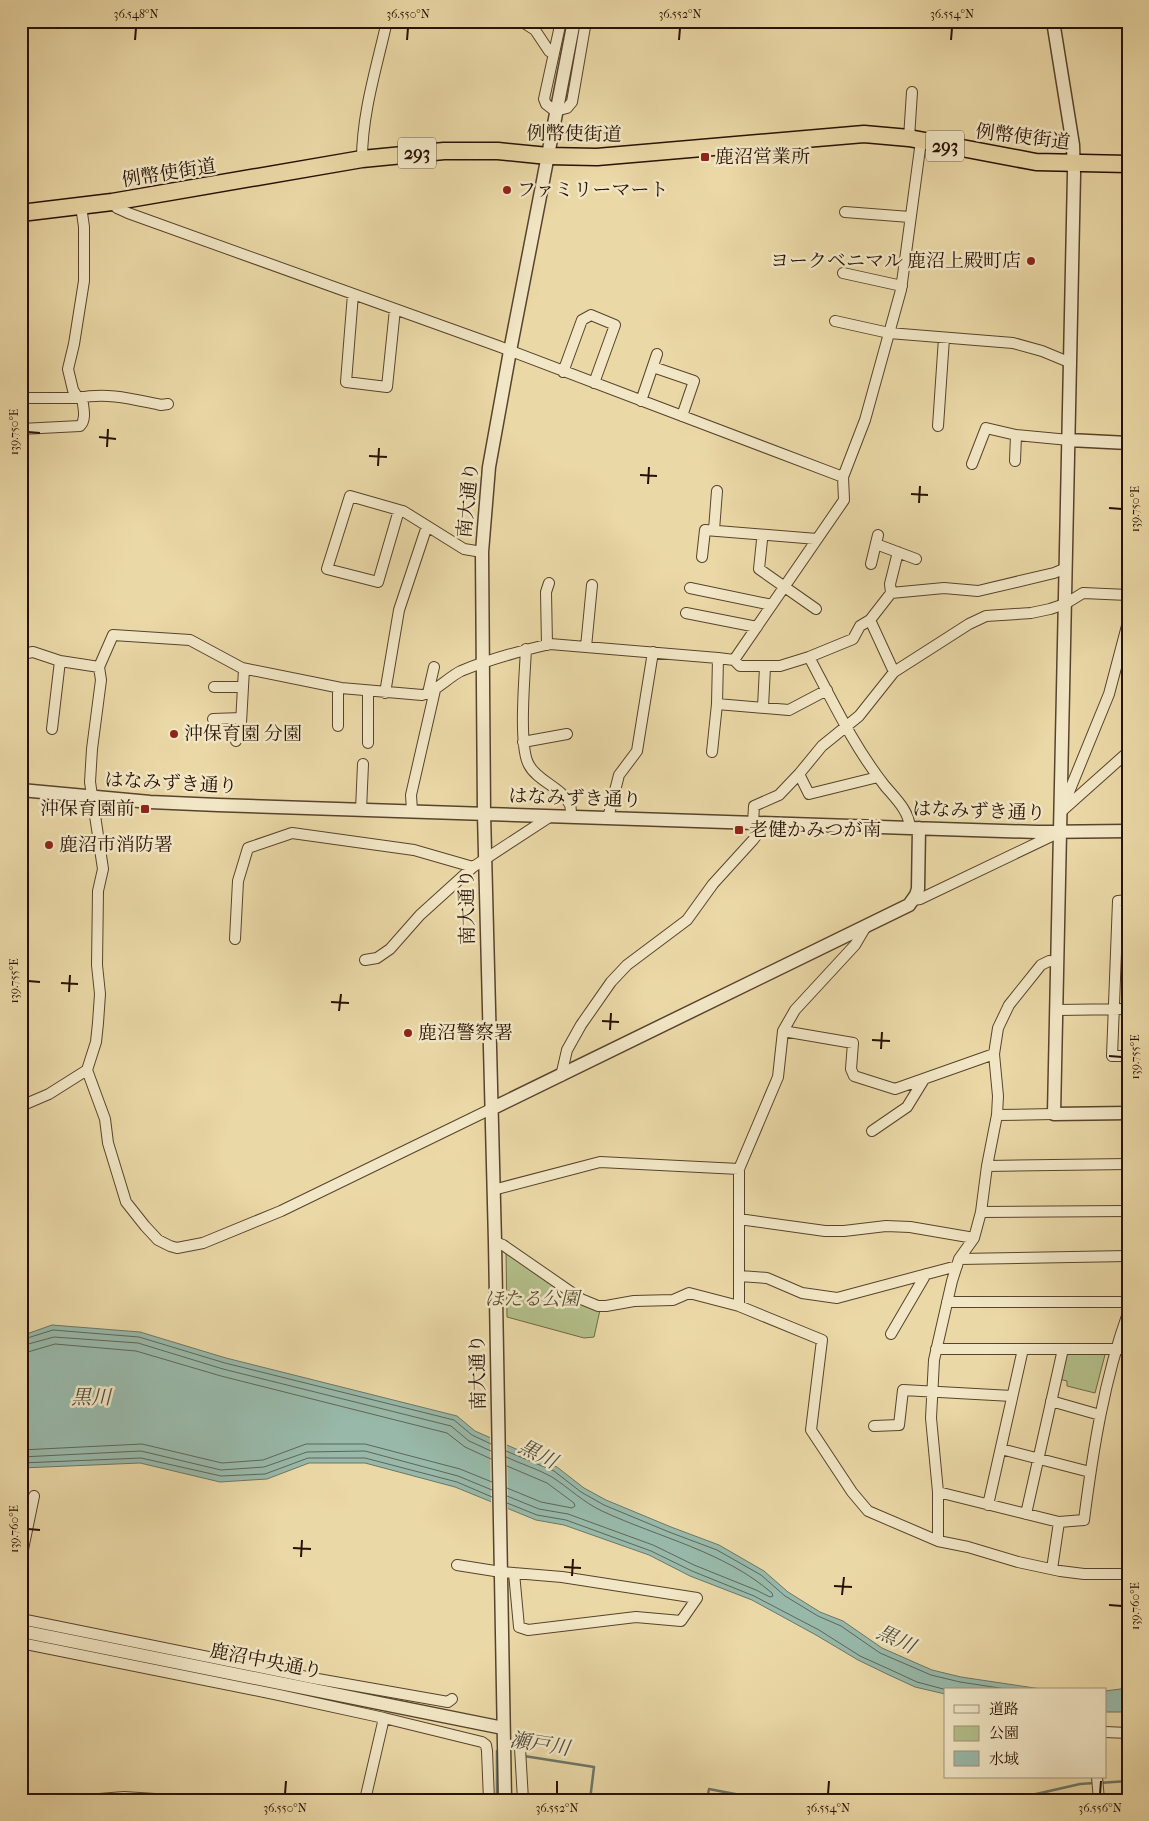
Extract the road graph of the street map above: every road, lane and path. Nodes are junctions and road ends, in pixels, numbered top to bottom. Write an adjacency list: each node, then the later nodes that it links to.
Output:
1 (388, 21): 12 (street)
2 (521, 21): 7 (street)
3 (561, 21): 7 (street)
4 (586, 21): 9 (street)
5 (1053, 21): 13 (street)
6 (572, 27): 9 (street, 南大通り)
7 (553, 54): 9 (street)
8 (912, 92): 10 (street)
9 (555, 111): 11 (street, 南大通り)
10 (915, 140): 11 (highway, 例幣使街道 / 293); 13 (highway, 例幣使街道 / 293); 19 (street)
11 (548, 156): 12 (highway, 例幣使街道 / 293); 27 (street, 南大通り)
12 (362, 159): 15 (highway, 例幣使街道 / 293)
13 (1074, 164): 14 (highway, 例幣使街道 / 293); 29 (street)
14 (1128, 164)
15 (112, 202): 16 (highway, 例幣使街道 / 293); 22 (street)
16 (81, 206): 18 (highway, 例幣使街道 / 293); 34 (street)
17 (845, 212): 19 (street)
18 (21, 213)
19 (910, 217): 21 (street)
20 (843, 273): 21 (street)
21 (902, 286): 25 (street)
22 (353, 294): 23 (street); 23 (street)
23 (395, 309): 27 (street)
24 (835, 321): 25 (street)
25 (889, 333): 26 (street); 45 (street)
26 (944, 338): 29 (street); 38 (street)
27 (510, 351): 31 (street); 52 (street, 南大通り)
28 (658, 354): 30 (street)
29 (1071, 363): 41 (street)
30 (653, 367): 35 (street); 37 (street)
31 (563, 372): 32 (street); 32 (street)
32 (594, 383): 35 (street)
33 (21, 398): 34 (street)
34 (80, 398): 36 (street); 39 (street)
35 (641, 400): 37 (street)
36 (168, 404)
37 (682, 416): 45 (street)
38 (938, 426)
39 (21, 429)
40 (1016, 435): 41 (street); 43 (street); 44 (street)
41 (1069, 440): 42 (street); 57 (street)
42 (1128, 443)
43 (1016, 461)
44 (972, 464)
45 (843, 477): 50 (street)
46 (717, 492): 49 (street)
47 (399, 510): 47 (street); 48 (street)
48 (427, 526): 52 (street); 92 (street)
49 (714, 530): 50 (street); 54 (street)
50 (817, 539): 60 (street)
51 (762, 540): 60 (street)
52 (482, 552): 80 (street, 南大通り)
53 (898, 552): 55 (street); 56 (street); 62 (street)
54 (702, 558)
55 (916, 559)
56 (871, 564)
57 (1066, 568): 62 (street); 64 (street)
58 (549, 583): 71 (street)
59 (592, 585): 72 (street)
60 (784, 587): 65 (street); 66 (street)
61 (690, 588): 65 (street)
62 (891, 593): 68 (street)
63 (1128, 595): 64 (street)
64 (1065, 604): 85 (street); 113 (street)
65 (772, 605): 70 (street)
66 (816, 608)
67 (686, 612): 70 (street)
68 (870, 620): 76 (street); 85 (street)
69 (1128, 622): 113 (street)
70 (756, 627): 78 (street)
71 (547, 645): 72 (street); 73 (street)
72 (586, 647): 74 (street)
73 (526, 649): 80 (street); 102 (street)
74 (653, 652): 77 (street); 117 (street)
75 (21, 654): 79 (street)
76 (809, 657): 82 (street); 89 (street)
77 (718, 658): 78 (street); 93 (street)
78 (734, 660): 82 (street)
79 (60, 661): 83 (street); 99 (street)
80 (481, 663): 91 (street); 114 (street, 南大通り)
81 (434, 666): 91 (street)
82 (765, 666): 94 (street)
83 (99, 668): 84 (street); 110 (street)
84 (244, 669): 86 (street); 88 (street)
85 (894, 672): 98 (street)
86 (243, 687): 87 (street); 95 (street)
87 (214, 688)
88 (338, 688): 90 (street); 97 (street)
89 (827, 690): 94 (street); 98 (street)
90 (368, 692): 92 (street); 103 (street)
91 (432, 692): 92 (street); 112 (street)
92 (385, 693)
93 (717, 704): 94 (street); 104 (street)
94 (763, 707)
95 (241, 718): 96 (street); 101 (street)
96 (213, 719)
97 (338, 726)
98 (847, 726): 107 (street); 108 (street)
99 (52, 729)
100 (568, 734): 102 (street)
101 (236, 742)
102 (524, 742): 116 (street)
103 (368, 743)
104 (712, 752)
105 (1128, 752): 113 (street)
106 (364, 764): 111 (street)
107 (799, 774): 108 (street); 118 (street)
108 (878, 777): 119 (street)
109 (21, 790): 110 (street, はなみずき通り)
110 (92, 798): 111 (street, はなみずき通り); 136 (street)
111 (361, 810): 112 (street, はなみずき通り)
112 (412, 811): 114 (street, はなみずき通り)
113 (1061, 812): 121 (street)
114 (484, 814): 115 (street, はなみずき通り); 122 (street, 南大通り)
115 (551, 816): 116 (street, はなみずき通り); 122 (street)
116 (571, 816): 117 (street, はなみずき通り)
117 (608, 818): 118 (street, はなみずき通り)
118 (759, 823): 119 (street, はなみずき通り); 137 (street)
119 (914, 828): 121 (street, はなみずき通り); 124 (street)
120 (1128, 831): 121 (street, はなみずき通り)
121 (1060, 832): 124 (street); 129 (street)
122 (485, 858): 123 (street); 140 (street, 南大通り)
123 (473, 866): 127 (street); 128 (street)
124 (914, 900): 126 (street)
125 (1128, 900): 132 (street)
126 (865, 928): 133 (street); 137 (street)
127 (235, 939)
128 (365, 960)
129 (1057, 962): 131 (street); 134 (street)
130 (1128, 1009): 132 (street)
131 (1057, 1010): 132 (street); 143 (street)
132 (1113, 1010): 135 (street)
133 (783, 1031): 138 (street); 147 (street)
134 (994, 1054): 138 (street); 142 (street)
135 (1128, 1056)
136 (87, 1070): 139 (street); 140 (street)
137 (561, 1076): 140 (street)
138 (923, 1081): 144 (street)
139 (21, 1106)
140 (491, 1110): 148 (street, 南大通り)
141 (1128, 1113): 143 (street)
142 (997, 1114): 143 (street); 146 (street)
143 (1054, 1114)
144 (872, 1131)
145 (1128, 1164): 146 (street)
146 (987, 1166): 150 (street)
147 (739, 1169): 148 (street); 151 (street)
148 (493, 1190): 153 (street, 南大通り)
149 (1128, 1211): 150 (street)
150 (981, 1212): 152 (street)
151 (739, 1219): 152 (street); 157 (street)
152 (974, 1238): 155 (street)
153 (495, 1242): 160 (street); 184 (street, 南大通り)
154 (1128, 1256): 155 (street)
155 (958, 1262): 156 (street); 158 (street)
156 (926, 1274): 157 (street); 162 (street)
157 (740, 1276): 160 (street)
158 (947, 1302): 159 (street); 163 (street)
159 (1128, 1302)
160 (739, 1306): 181 (street)
161 (1128, 1313): 166 (street)
162 (891, 1334)
163 (936, 1349): 164 (street); 168 (street)
164 (1023, 1349): 165 (street); 169 (street)
165 (1063, 1349): 166 (street); 170 (street)
166 (1115, 1349): 167 (street); 171 (street)
167 (1128, 1349)
168 (932, 1393): 169 (street); 172 (street); 176 (street)
169 (1012, 1396): 173 (street)
170 (1051, 1401): 171 (street); 174 (street)
171 (1100, 1415): 175 (street)
172 (874, 1426)
173 (1001, 1449): 174 (street); 178 (street)
174 (1039, 1459): 175 (street); 179 (street)
175 (1090, 1472): 180 (street)
176 (938, 1492): 178 (street); 181 (street)
177 (34, 1496): 182 (street)
178 (988, 1505): 179 (street)
179 (1026, 1514): 180 (street)
180 (1059, 1522): 185 (street)
181 (938, 1541): 185 (street)
182 (21, 1560)
183 (457, 1565): 184 (street)
184 (500, 1568): 186 (street); 196 (street, 南大通り)
185 (1052, 1569): 187 (street)
186 (514, 1573): 186 (street)
187 (1128, 1574)
188 (21, 1619): 191 (street)
189 (21, 1631): 191 (street, 鹿沼中央通り)
190 (21, 1643): 191 (street)
191 (310, 1689): 193 (street); 194 (street, 鹿沼中央通り); 195 (street)
192 (452, 1699): 193 (street)
193 (435, 1700): 194 (street)
194 (433, 1714): 196 (street, 鹿沼中央通り); 197 (street)
195 (384, 1718): 197 (street); 204 (street)
196 (503, 1728): 206 (street, 南大通り)
197 (430, 1729): 205 (street)
198 (1106, 1732): 199 (street)
199 (1128, 1733)
200 (520, 1748): 207 (street)
201 (1097, 1778): 208 (street)
202 (87, 1800): 203 (street)
203 (171, 1800)
204 (365, 1800)
205 (488, 1800)
206 (505, 1800)
207 (523, 1800)
208 (1099, 1800)

